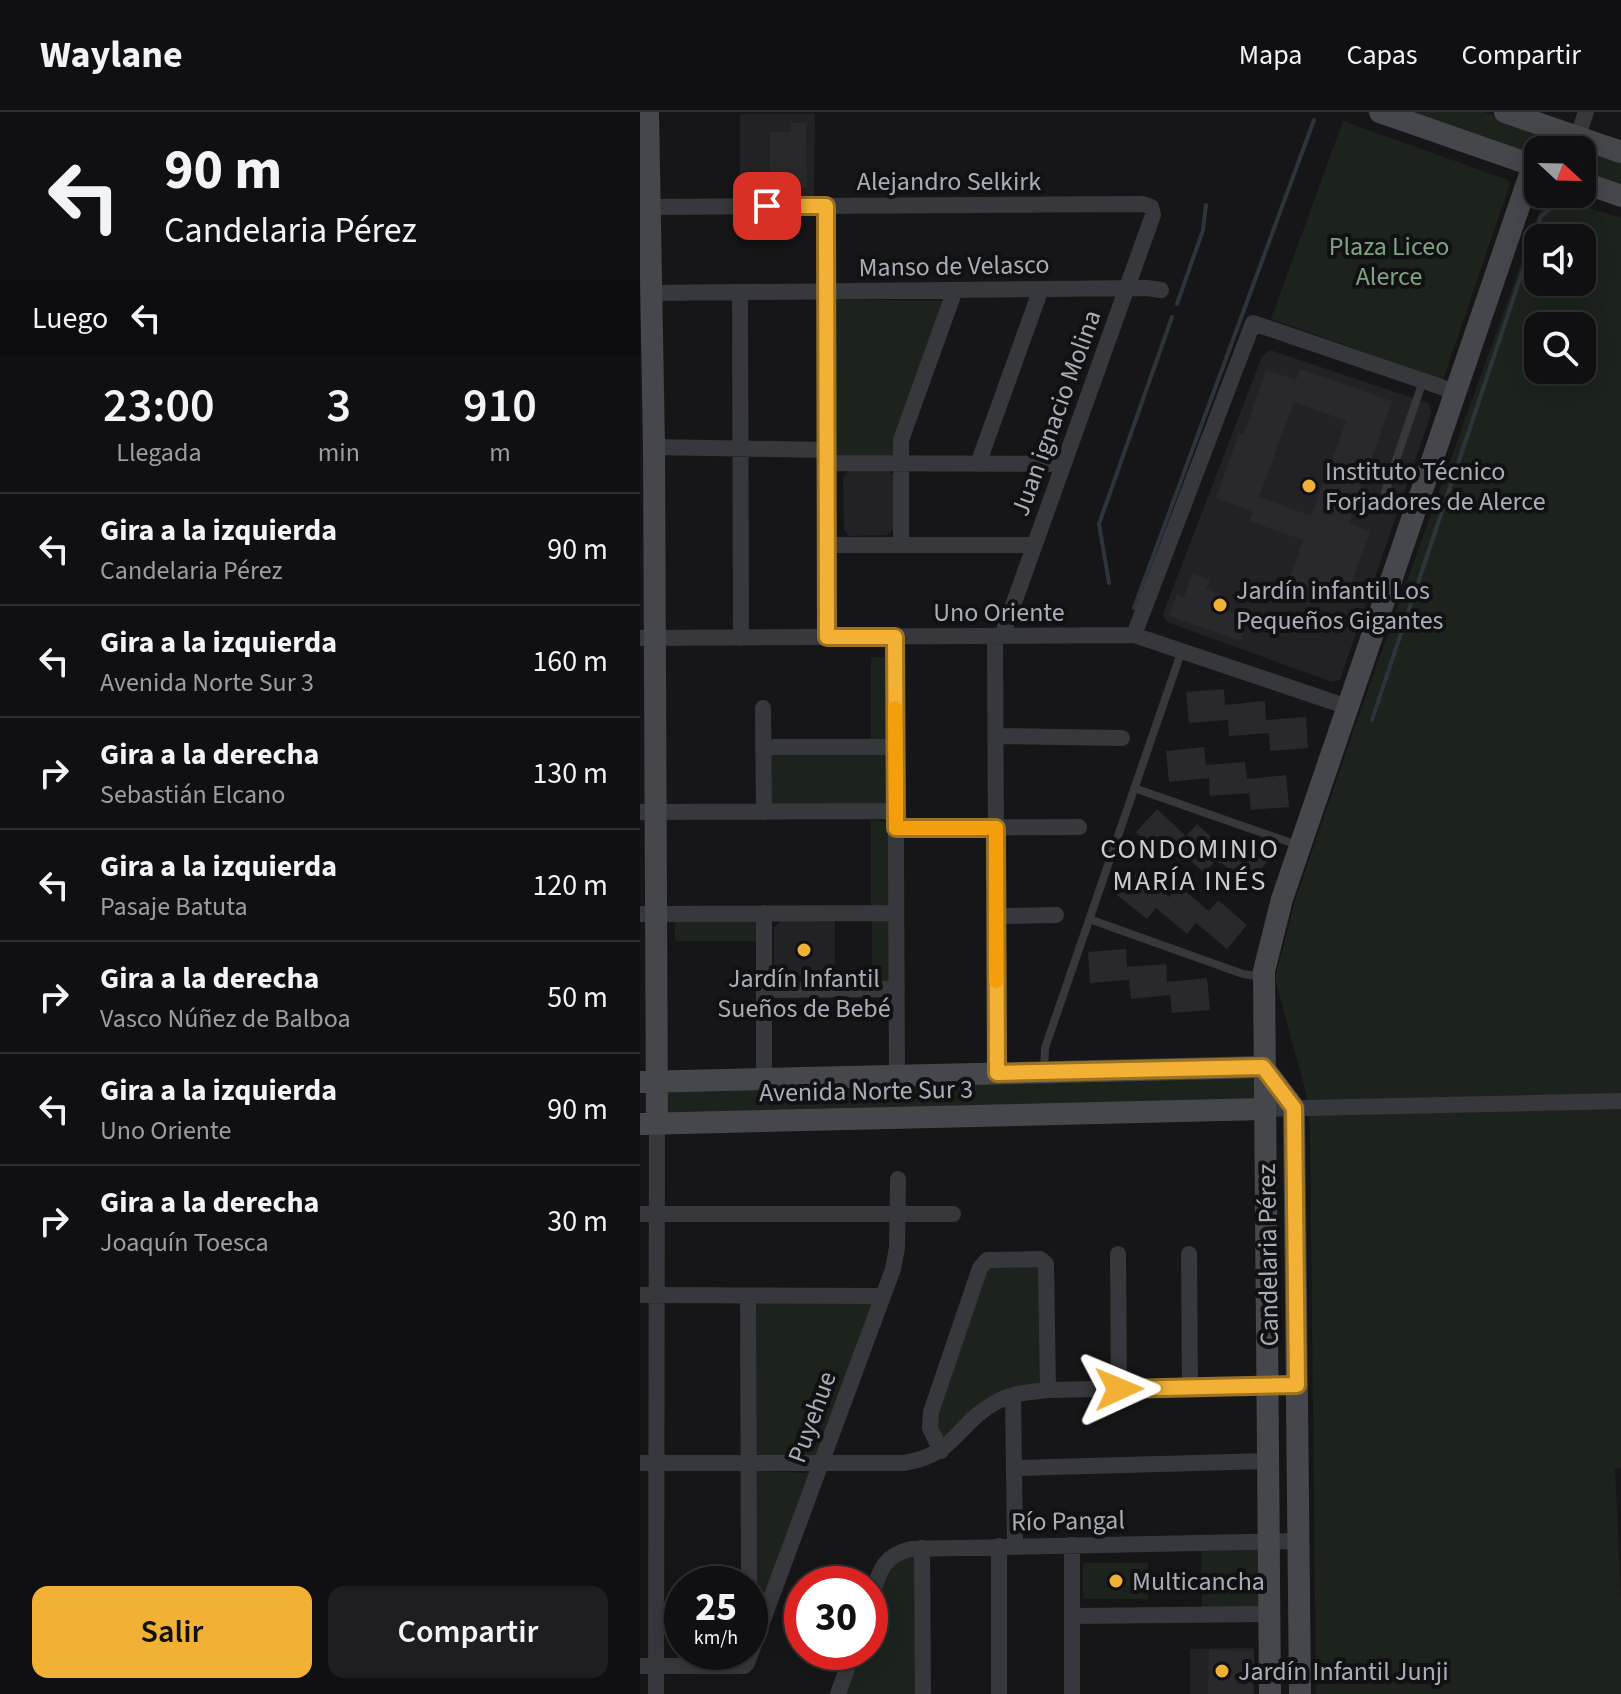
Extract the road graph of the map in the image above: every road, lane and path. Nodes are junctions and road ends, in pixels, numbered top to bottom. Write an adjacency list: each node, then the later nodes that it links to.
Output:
1 (648, 112): 16 (street)
2 (1380, 112): 11 (street)
3 (1505, 112): 5 (street)
4 (1586, 112): 8 (street)
5 (1547, 126): 6 (street, Candelaria Pérez); 7 (street)
6 (1544, 136)
7 (1563, 136)
8 (1578, 136)
9 (1596, 148): 10 (street)
10 (1621, 152)
11 (1524, 154)
12 (1596, 187): 14 (street)
13 (1524, 196): 26 (street, Candelaria Pérez)
14 (1621, 196)
15 (826, 206): 16 (street, Alejandro Selkirk); 17 (street, Alejandro Selkirk); 22 (street)
16 (649, 207): 24 (street)
17 (1151, 207): 19 (street, Juan ignacio Molina)
18 (1041, 289): 19 (street, Manso de Velasco); 20 (street, Manso de Velasco); 32 (street)
19 (1126, 289): 21 (street, Manso de Velasco); 33 (street, Juan ignacio Molina)
20 (955, 290): 22 (street, Manso de Velasco); 31 (street)
21 (1161, 290)
22 (826, 291): 23 (street, Manso de Velasco); 30 (street)
23 (740, 292): 24 (street, Manso de Velasco); 29 (street)
24 (651, 293): 27 (street)
25 (1423, 381): 26 (street); 34 (lane); 38 (street)
26 (1456, 392): 45 (street, Candelaria Pérez)
27 (646, 419): 28 (street)
28 (654, 447): 29 (street); 42 (street)
29 (740, 449): 30 (street); 43 (street)
30 (827, 456): 31 (street); 35 (street)
31 (900, 463): 32 (street); 36 (street)
32 (978, 464): 33 (street)
33 (1063, 464): 37 (street, Juan ignacio Molina)
34 (1385, 492)
35 (827, 545): 36 (street); 40 (street)
36 (901, 545): 37 (street)
37 (1034, 545): 39 (street, Juan ignacio Molina)
38 (1134, 635): 39 (street, Uno Oriente); 44 (street, Uno Oriente)
39 (998, 636): 41 (street, Uno Oriente); 47 (street, Juan ignacio Molina)
40 (827, 637): 41 (street, Uno Oriente); 43 (street, Uno Oriente)
41 (895, 637): 50 (street)
42 (647, 638): 43 (street, Uno Oriente); 53 (street)
43 (741, 638)
44 (1182, 650): 45 (street, Uno Oriente); 51 (lane)
45 (1348, 707): 58 (street, Candelaria Pérez)
46 (763, 708): 49 (street)
47 (995, 736): 48 (street); 57 (street, Juan ignacio Molina)
48 (1122, 738)
49 (763, 747): 50 (street); 54 (street)
50 (896, 747): 52 (street)
51 (1134, 788): 58 (lane); 64 (lane)
52 (896, 811): 54 (street); 56 (street)
53 (648, 812): 54 (street); 61 (street)
54 (764, 812)
55 (1079, 827): 57 (street)
56 (896, 828): 57 (street); 60 (street)
57 (996, 828): 63 (street, Juan ignacio Molina)
58 (1300, 846): 65 (street, Candelaria Pérez)
59 (764, 913): 60 (street); 61 (street); 67 (street)
60 (896, 913): 66 (street)
61 (648, 914): 73 (street)
62 (1056, 915): 63 (street)
63 (996, 916): 70 (street, Juan ignacio Molina)
64 (1089, 919): 65 (lane); 69 (lane)
65 (1263, 977): 68 (street, Candelaria Pérez)
66 (897, 989): 67 (street); 71 (street)
67 (764, 990): 72 (street)
68 (1263, 1067): 69 (street, Avenida Norte Sur 3); 75 (street); 76 (street, Candelaria Pérez)
69 (1043, 1072): 70 (street, Avenida Norte Sur 3)
70 (997, 1073): 71 (street, Avenida Norte Sur 3)
71 (897, 1076): 72 (street, Avenida Norte Sur 3)
72 (764, 1079): 73 (street, Avenida Norte Sur 3)
73 (648, 1082): 77 (street)
74 (1621, 1101): 75 (street, Avenida Norte Sur 3)
75 (1294, 1108): 76 (street, Avenida Norte Sur 3); 87 (street, Candelaria Pérez)
76 (1264, 1109): 77 (street, Avenida Norte Sur 3); 88 (street, Candelaria Pérez)
77 (648, 1124): 79 (street)
78 (898, 1179): 80 (street, Puyehue)
79 (648, 1214): 80 (street); 84 (street)
80 (898, 1214): 81 (street); 86 (street, Puyehue)
81 (953, 1214)
82 (1118, 1254): 90 (street)
83 (1189, 1254): 89 (street)
84 (648, 1295): 85 (street); 97 (street)
85 (748, 1296): 86 (street); 95 (street)
86 (883, 1296): 96 (street, Puyehue)
87 (1297, 1385): 88 (street); 100 (street, Candelaria Pérez)
88 (1267, 1386): 89 (street); 94 (street, Candelaria Pérez)
89 (1190, 1388): 90 (street)
90 (1119, 1389): 91 (street)
91 (1048, 1390): 92 (street); 93 (street)
92 (1013, 1395): 93 (street); 98 (street)
93 (941, 1451): 96 (street)
94 (1267, 1461): 98 (street); 99 (street, Candelaria Pérez)
95 (748, 1462): 96 (street); 97 (street); 104 (street)
96 (821, 1462): 106 (street, Puyehue)
97 (648, 1463): 109 (street)
98 (1014, 1468): 102 (street)
99 (1268, 1541): 100 (street, Río Pangal); 101 (street, Río Pangal); 107 (street, Candelaria Pérez)
100 (1299, 1541): 117 (street, Candelaria Pérez)
101 (1072, 1545): 102 (street, Río Pangal); 108 (street)
102 (1007, 1546): 103 (street, Río Pangal); 114 (street)
103 (922, 1548): 105 (street, Río Pangal); 113 (street)
104 (749, 1566)
105 (884, 1566)
106 (768, 1593)
107 (1269, 1614): 108 (street); 116 (street, Candelaria Pérez)
108 (1072, 1616): 115 (street)
109 (648, 1666): 111 (street)
110 (847, 1670): 112 (street)
111 (656, 1694)
112 (838, 1694)
113 (923, 1694)
114 (999, 1694)
115 (1072, 1694)
116 (1270, 1694)
117 (1300, 1694)

